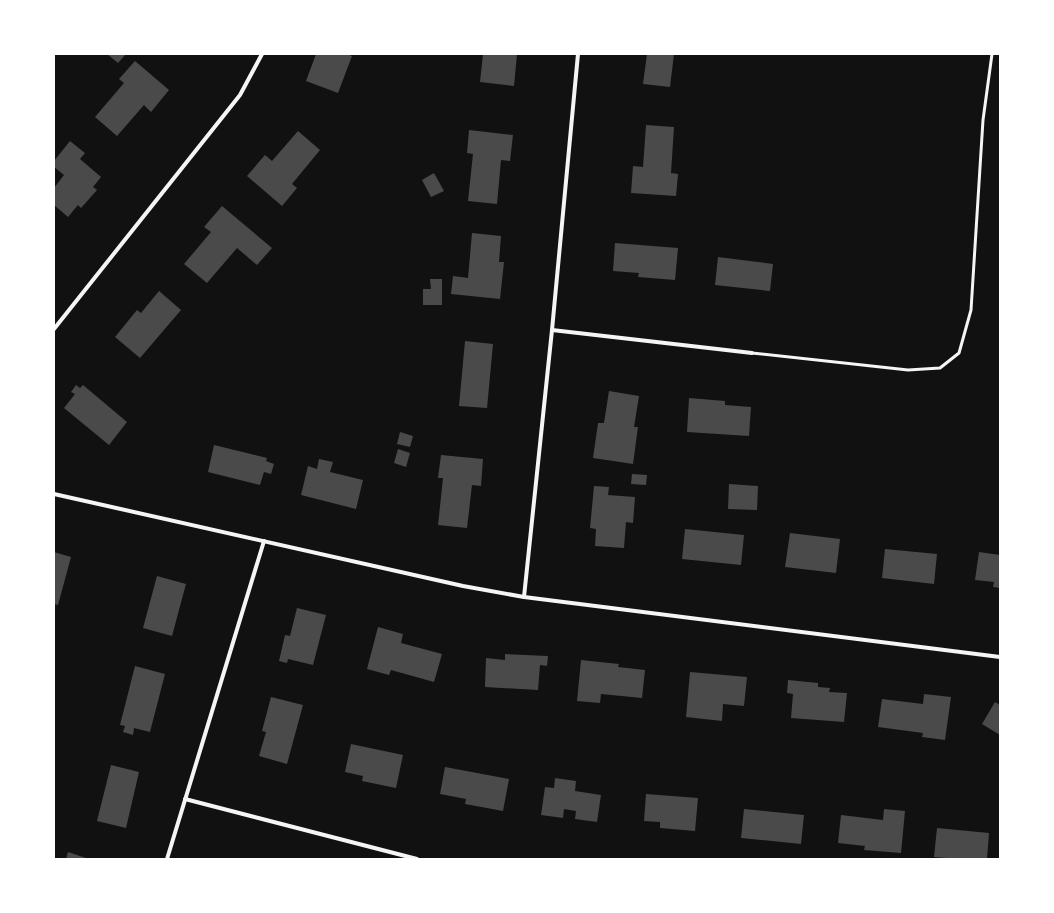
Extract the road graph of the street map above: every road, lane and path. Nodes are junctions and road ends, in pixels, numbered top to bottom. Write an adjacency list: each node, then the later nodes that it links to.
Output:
1 (262, 54): 4 (street)
2 (578, 54): 5 (street)
3 (992, 54): 6 (lane)
4 (54, 330)
5 (552, 330): 6 (street); 9 (street)
6 (752, 353)
7 (54, 494): 8 (street)
8 (264, 541): 9 (street); 11 (street)
9 (524, 597): 10 (street)
10 (1000, 657)
11 (185, 799): 12 (street); 13 (street)
12 (167, 859)
13 (417, 859)

